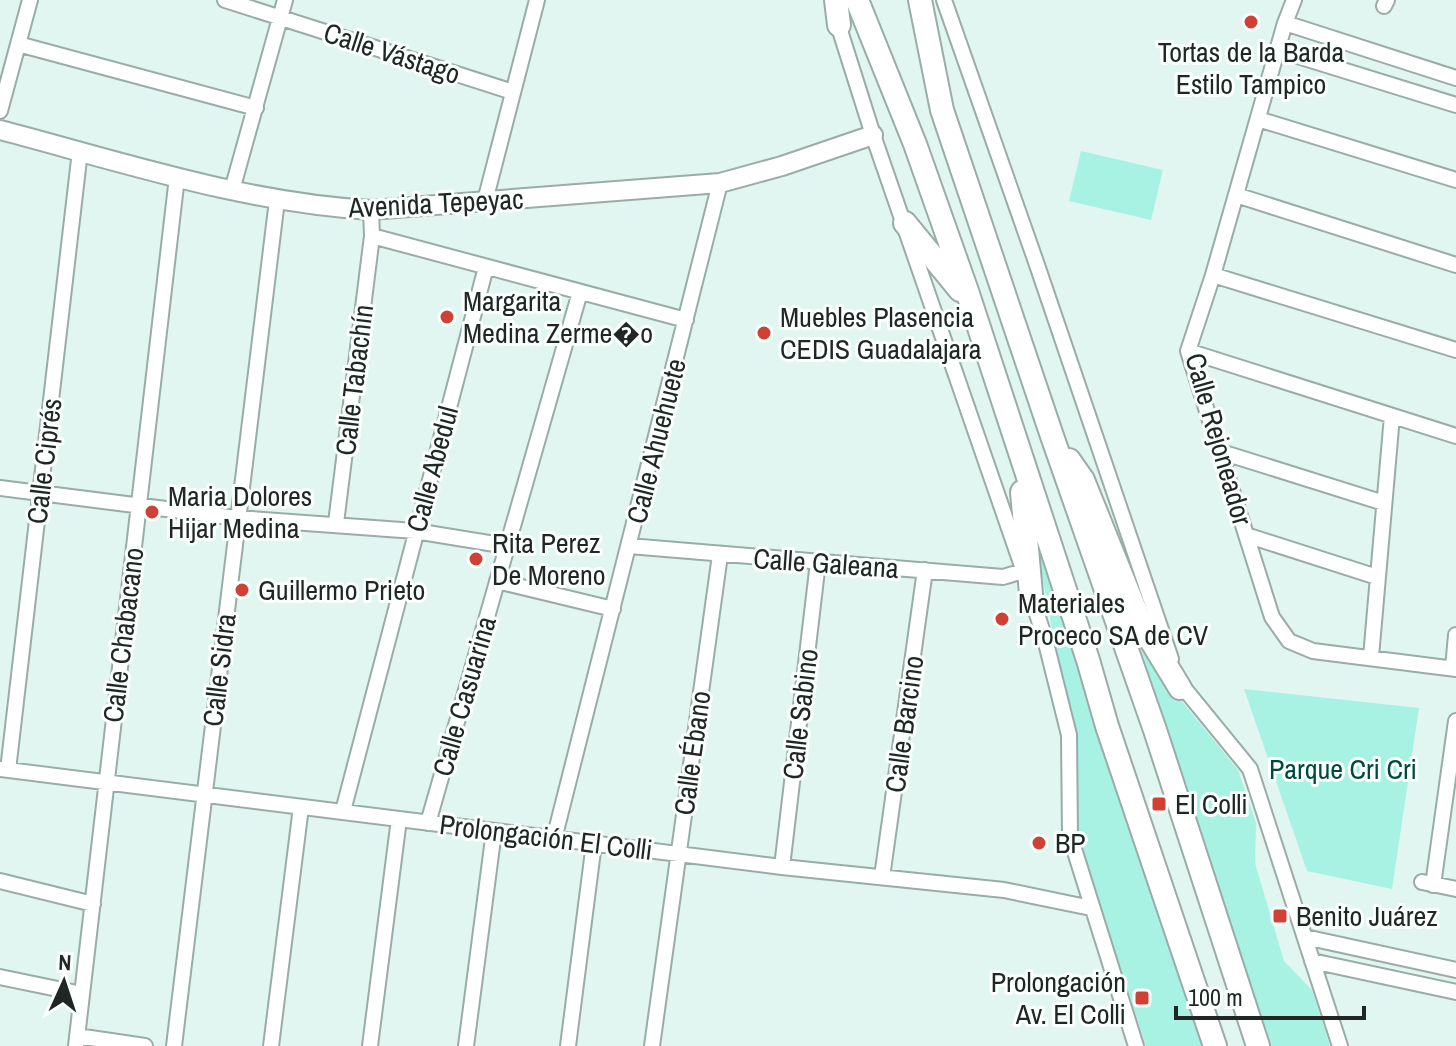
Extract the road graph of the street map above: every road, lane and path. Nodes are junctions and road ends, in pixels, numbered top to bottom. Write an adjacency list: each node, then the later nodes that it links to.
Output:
1 (30, 0): 13 (street)
2 (225, 0): 10 (street, Calle Vástago)
3 (285, 0): 10 (street)
4 (537, 0): 16 (street)
5 (833, 0): 12 (highway)
6 (857, 0): 38 (highway)
7 (920, 0): 43 (highway)
8 (944, 0): 68 (street)
9 (1294, 0): 11 (street, Calle Rejoneador)
10 (281, 18): 16 (street, Calle Vástago); 18 (street)
11 (1285, 23): 14 (street, Calle Rejoneador); 15 (street)
12 (839, 25): 22 (street)
13 (18, 44): 18 (street); 19 (street)
14 (1278, 50): 17 (street); 20 (street, Calle Rejoneador)
15 (1456, 78)
16 (513, 92): 30 (street)
17 (1456, 105)
18 (256, 108): 27 (street)
19 (0, 111)
20 (1258, 119): 25 (street); 28 (street, Calle Rejoneador)
21 (0, 130): 23 (street, Avenida Tepeyac)
22 (873, 135): 26 (street, Avenida Tepeyac); 32 (street)
23 (80, 151): 24 (street, Avenida Tepeyac); 48 (street, Calle Ciprés)
24 (177, 177): 27 (street, Avenida Tepeyac); 50 (street, Calle Chabacano)
25 (1456, 180)
26 (720, 183): 30 (street, Avenida Tepeyac); 39 (street, Calle Ahuehuete)
27 (232, 190): 29 (street, Avenida Tepeyac)
28 (1236, 195): 34 (street); 36 (street, Calle Rejoneador)
29 (277, 200): 31 (street, Avenida Tepeyac); 51 (street, Calle Sidra)
30 (485, 201): 31 (street, Avenida Tepeyac)
31 (371, 210): 33 (street, Calle Tabachín)
32 (905, 223): 38 (highway); 60 (street)
33 (372, 236): 35 (street); 52 (street, Calle Tabachín)
34 (1456, 265)
35 (486, 267): 37 (street); 53 (street, Calle Abedul)
36 (1213, 275): 40 (street); 41 (street, Calle Rejoneador)
37 (580, 292): 39 (street); 55 (street, Calle Casuarina)
38 (971, 303): 46 (highway)
39 (686, 320): 56 (street, Calle Ahuehuete)
40 (1456, 350)
41 (1188, 351): 42 (street); 45 (street, Calle Rejoneador)
42 (1392, 416): 44 (street); 49 (street)
43 (1052, 436): 68 (highway); 104 (highway)
44 (1456, 436)
45 (1218, 451): 49 (street); 54 (street, Calle Rejoneador)
46 (1019, 455): 63 (highway); 103 (highway)
47 (0, 488): 48 (street)
48 (41, 492): 50 (street); 71 (street, Calle Ciprés)
49 (1384, 503): 61 (street)
50 (139, 505): 51 (street); 72 (street, Calle Chabacano)
51 (237, 518): 52 (street); 73 (street, Calle Sidra)
52 (336, 523): 53 (street)
53 (415, 531): 55 (street); 75 (street, Calle Abedul)
54 (1246, 535): 61 (street); 66 (street, Calle Rejoneador)
55 (507, 546): 62 (street, Calle Casuarina)
56 (629, 546): 57 (street, Calle Galeana); 64 (street, Calle Ahuehuete)
57 (720, 555): 58 (street, Calle Galeana); 81 (street, Calle Ébano)
58 (818, 562): 59 (street, Calle Galeana); 82 (street, Calle Sabino)
59 (925, 570): 60 (street, Calle Galeana); 83 (street, Calle Barcino)
60 (1023, 571): 63 (street)
61 (1377, 577): 66 (street)
62 (497, 581): 64 (street); 77 (street, Calle Casuarina)
63 (1031, 594): 87 (street)
64 (613, 609): 79 (street, Calle Ahuehuete)
65 (1456, 635): 67 (street)
66 (1371, 657): 67 (street, Calle Rejoneador)
67 (1454, 668)
68 (1180, 688): 88 (street)
69 (1456, 721): 70 (street)
70 (1454, 757): 85 (street)
71 (4, 769): 72 (street, Prolongación El Colli)
72 (106, 782): 73 (street, Prolongación El Colli); 86 (street, Calle Chabacano)
73 (204, 794): 74 (street, Prolongación El Colli); 96 (street, Calle Sidra)
74 (301, 807): 75 (street, Prolongación El Colli); 97 (street)
75 (343, 811): 76 (street, Prolongación El Colli)
76 (399, 819): 77 (street, Prolongación El Colli); 98 (street)
77 (428, 823): 78 (street, Prolongación El Colli)
78 (494, 831): 79 (street, Prolongación El Colli); 99 (street)
79 (554, 839): 80 (street, Prolongación El Colli)
80 (594, 843): 81 (street, Prolongación El Colli); 100 (street)
81 (678, 852): 82 (street, Prolongación El Colli); 101 (street, Calle Ébano)
82 (782, 867): 83 (street, Prolongación El Colli)
83 (882, 877): 87 (street, Prolongación El Colli)
84 (0, 881): 86 (street)
85 (1456, 889)
86 (93, 904): 93 (street, Calle Chabacano)
87 (1091, 908): 102 (street)
88 (1305, 937): 89 (street); 90 (street)
89 (1312, 961): 92 (street); 105 (street)
90 (1456, 970)
91 (0, 977): 93 (street)
92 (1456, 992)
93 (82, 994): 94 (street, Calle Chabacano)
94 (76, 1041): 95 (street)
95 (145, 1046)
96 (174, 1046)
97 (271, 1046)
98 (370, 1046)
99 (466, 1046)
100 (568, 1046)
101 (652, 1046)
102 (1136, 1046)
103 (1215, 1046)
104 (1258, 1046)
105 (1340, 1046)

